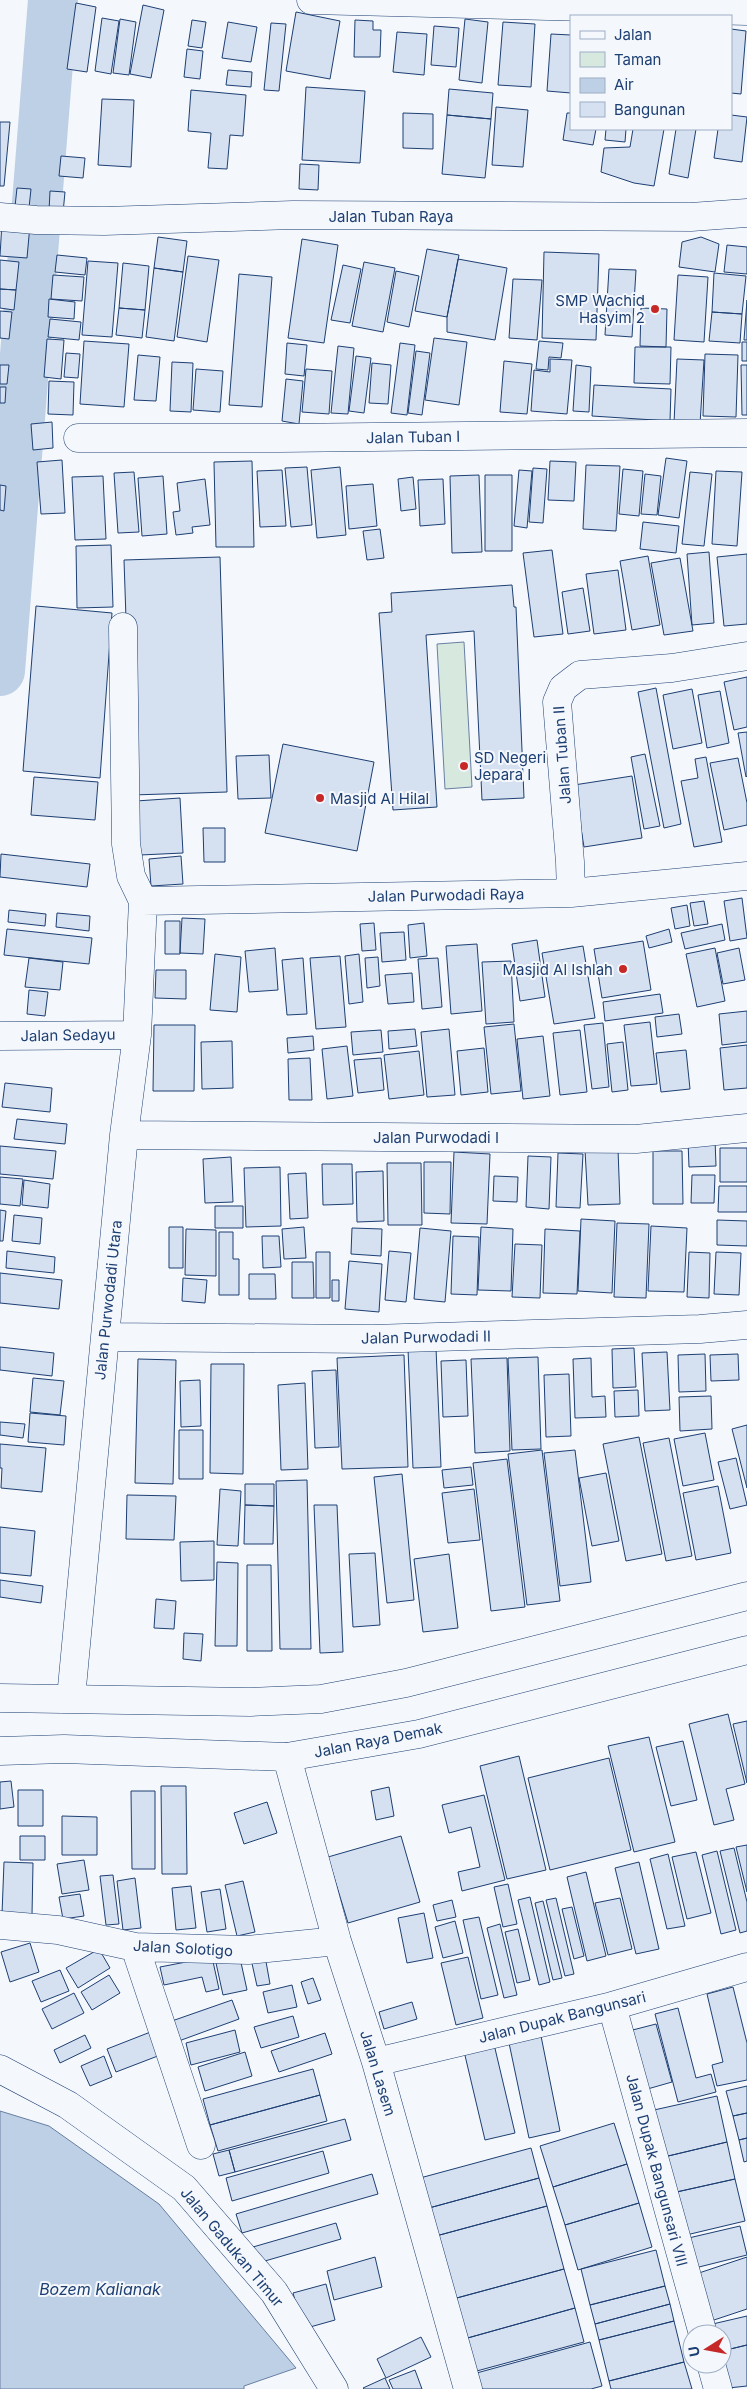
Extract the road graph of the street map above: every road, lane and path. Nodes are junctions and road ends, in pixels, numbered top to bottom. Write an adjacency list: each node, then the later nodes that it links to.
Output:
1 (310, 0): 2 (main road)
2 (392, 2): 3 (main road)
3 (560, 4): 4 (main road)
4 (746, 8)
5 (747, 213): 6 (main road, Jalan Tuban Raya)
6 (0, 217)
7 (747, 433): 8 (main road, Jalan Tuban I)
8 (78, 438)
9 (122, 627): 13 (main road)
10 (747, 656): 12 (main road, Jalan Tuban II)
11 (747, 876): 12 (main road, Jalan Purwodadi Raya)
12 (571, 893): 13 (main road, Jalan Purwodadi Raya)
13 (143, 901): 14 (main road, Jalan Purwodadi Utara)
14 (137, 1035): 15 (main road, Jalan Sedayu); 17 (main road, Jalan Purwodadi Utara)
15 (0, 1036)
16 (747, 1128): 17 (main road, Jalan Purwodadi I)
17 (124, 1135): 19 (main road, Jalan Purwodadi Utara)
18 (747, 1325): 19 (main road, Jalan Purwodadi II)
19 (104, 1337): 23 (main road, Jalan Purwodadi Utara)
20 (747, 1596): 23 (main road)
21 (747, 1650): 25 (main road, Jalan Raya Demak)
22 (0, 1698): 23 (main road)
23 (71, 1698)
24 (0, 1751): 25 (main road, Jalan Raya Demak)
25 (287, 1757): 27 (main road, Jalan Lasem)
26 (0, 1925): 28 (main road, Jalan Solotigo)
27 (337, 1941): 28 (main road, Jalan Solotigo); 31 (main road, Jalan Lasem)
28 (135, 1947): 33 (main road)
29 (747, 1968): 30 (main road, Jalan Dupak Bangunsari)
30 (612, 2006): 31 (main road, Jalan Dupak Bangunsari); 34 (main road, Jalan Dupak Bangunsari VIII)
31 (376, 2062): 37 (main road, Jalan Lasem)
32 (0, 2069): 36 (main road, Jalan Gadukan Timur)
33 (201, 2145)
34 (700, 2324)
35 (714, 2374): 38 (main road)
36 (334, 2389)
37 (468, 2389)
38 (718, 2389)

